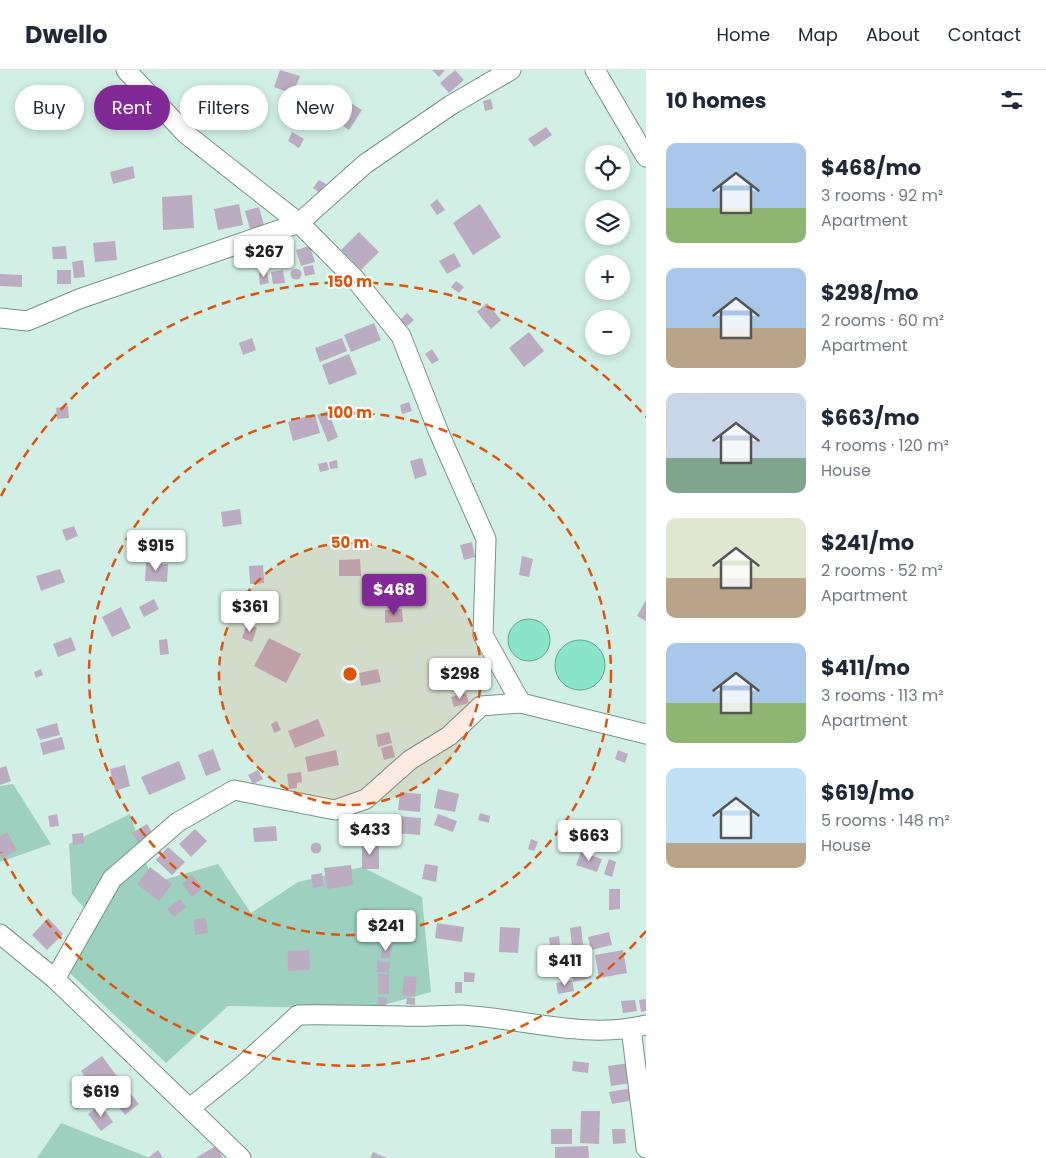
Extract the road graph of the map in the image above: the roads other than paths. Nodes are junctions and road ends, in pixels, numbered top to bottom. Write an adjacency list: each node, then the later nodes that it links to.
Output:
1 (126, 70): 5 (street)
2 (511, 70): 5 (street)
3 (595, 70): 4 (street)
4 (646, 157)
5 (299, 223): 6 (street); 7 (street)
6 (0, 318)
7 (521, 703): 8 (street); 10 (street)
8 (646, 734)
9 (0, 934): 10 (street)
10 (55, 979): 12 (street)
11 (639, 1027): 12 (street); 13 (street)
12 (190, 1108): 14 (street)
13 (646, 1148)
14 (241, 1158)

